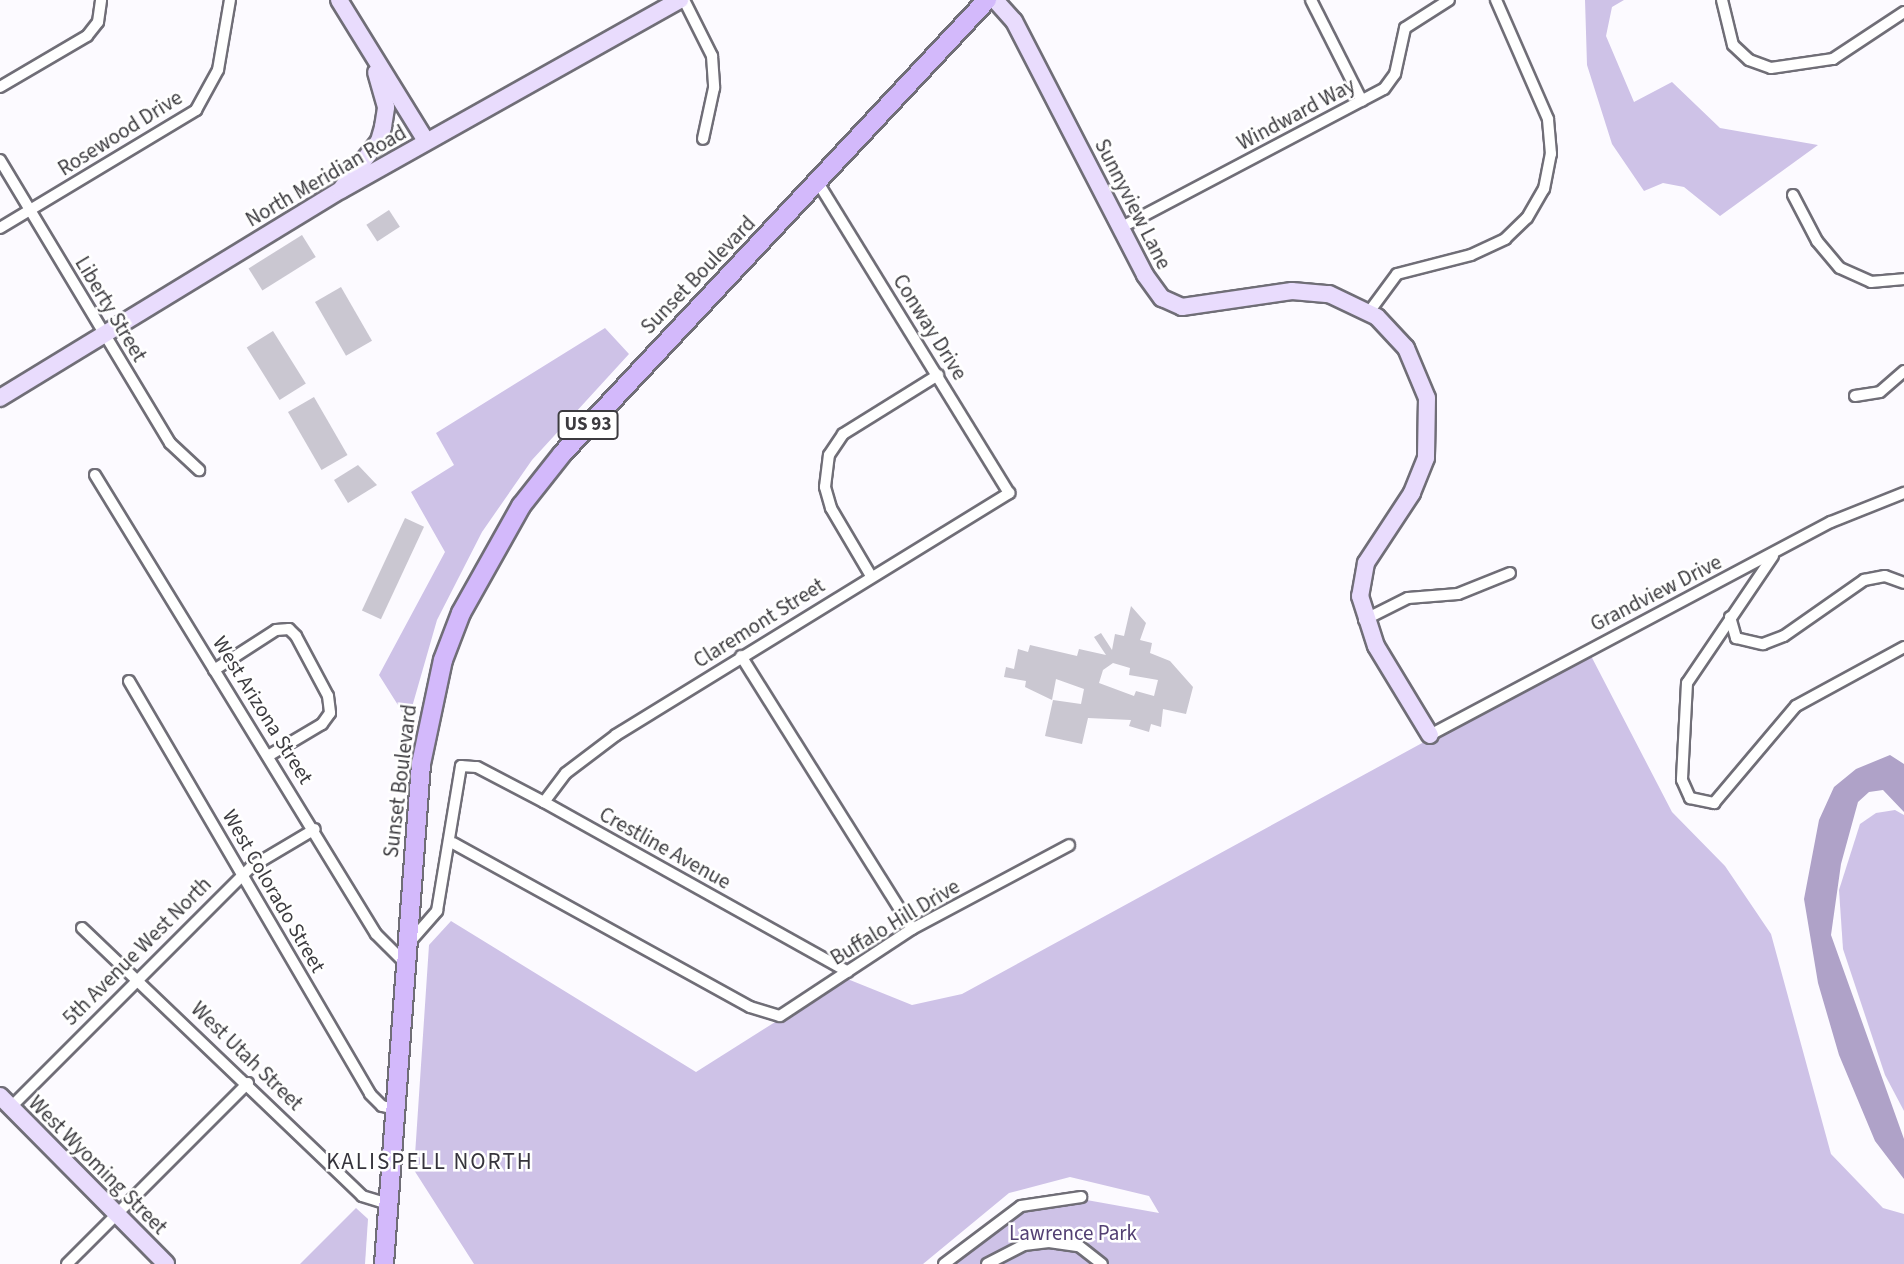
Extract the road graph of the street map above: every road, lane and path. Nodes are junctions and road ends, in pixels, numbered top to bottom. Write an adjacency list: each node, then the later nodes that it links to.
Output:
1 (101, 0): 13 (street)
2 (230, 0): 21 (street, Rosewood Drive)
3 (339, 0): 12 (street)
4 (682, 0): 15 (street); 16 (street, North Meridian Road)
5 (987, 0): 18 (main road, Sunset Boulevard / US 93)
6 (995, 0): 23 (street, Sunnyview Lane)
7 (1311, 0): 14 (street)
8 (1449, 0): 14 (street, Windward Way)
9 (1496, 0): 25 (street)
10 (1721, 0): 11 (street)
11 (1904, 12)
12 (367, 45): 16 (street); 19 (street)
13 (0, 88)
14 (1362, 101): 23 (street, Windward Way)
15 (703, 139)
16 (426, 141): 19 (street, North Meridian Road)
17 (0, 160): 21 (street, Liberty Street)
18 (818, 182): 28 (street, Conway Drive); 54 (main road, Sunset Boulevard / US 93)
19 (341, 190): 26 (street, North Meridian Road)
20 (1793, 195): 24 (street)
21 (30, 211): 22 (street, Rosewood Drive); 26 (street, Liberty Street)
22 (0, 228)
23 (1121, 228): 25 (street, Sunnyview Lane)
24 (1904, 279)
25 (1369, 312): 40 (street, Sunnyview Lane)
26 (104, 334): 30 (street, North Meridian Road); 31 (street, Liberty Street)
27 (1904, 371): 29 (street)
28 (938, 375): 33 (street, Conway Drive); 37 (street)
29 (1855, 396)
30 (0, 398)
31 (199, 470)
32 (95, 475): 43 (street, West Arizona Street)
33 (1009, 493): 37 (street, Claremont Street)
34 (1904, 493): 35 (street, Grandview Drive)
35 (1773, 556): 39 (street); 45 (street, Grandview Drive)
36 (1510, 573): 40 (street)
37 (871, 576): 42 (street, Claremont Street)
38 (1904, 583): 39 (street)
39 (1730, 616): 41 (street)
40 (1364, 620): 45 (street, Sunnyview Lane)
41 (1904, 647)
42 (741, 656): 47 (street, Claremont Street); 53 (street)
43 (215, 670): 46 (street, West Arizona Street); 46 (street)
44 (129, 681): 51 (street, West Colorado Street)
45 (1430, 735)
46 (268, 756): 48 (street, West Arizona Street)
47 (544, 802): 49 (street, Crestline Avenue); 55 (street, Crestline Avenue)
48 (315, 829): 51 (street, 5th Avenue West North); 54 (street, West Arizona Street)
49 (453, 843): 54 (street); 55 (street, Buffalo Hill Drive)
50 (1069, 845): 53 (street, Buffalo Hill Drive)
51 (242, 875): 56 (street, 5th Avenue West North); 59 (street, West Colorado Street)
52 (82, 928): 56 (street, West Utah Street)
53 (912, 929): 55 (street, Buffalo Hill Drive)
54 (404, 955): 59 (main road, Sunset Boulevard / US 93)
55 (848, 972)
56 (138, 981): 57 (street, West Utah Street); 58 (street, 5th Avenue West North)
57 (248, 1083): 61 (street, West Utah Street); 62 (street)
58 (4, 1107): 62 (street, West Wyoming Street)
59 (395, 1109): 61 (main road, Sunset Boulevard / US 93)
60 (1081, 1197): 66 (street)
61 (388, 1204): 65 (main road, Sunset Boulevard / US 93)
62 (117, 1215): 63 (street); 64 (street, West Wyoming Street)
63 (67, 1264)
64 (166, 1264)
65 (384, 1264)
66 (944, 1264)
67 (987, 1264): 68 (street)
68 (1102, 1264)

